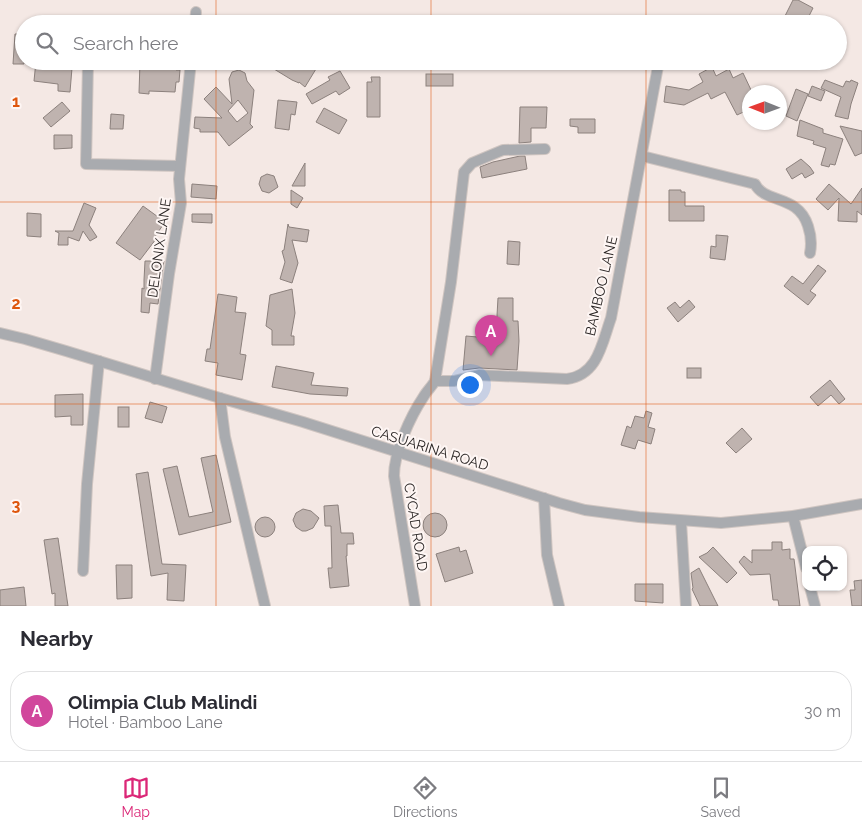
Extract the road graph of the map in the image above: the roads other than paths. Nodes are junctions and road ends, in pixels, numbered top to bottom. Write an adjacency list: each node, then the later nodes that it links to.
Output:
1 (196, 12): 2 (street)
2 (196, 15)
3 (88, 70): 8 (street)
4 (189, 70): 8 (street, DELONIX LANE)
5 (658, 70): 7 (street, BAMBOO LANE)
6 (545, 149): 13 (street)
7 (642, 156): 9 (street); 13 (street, BAMBOO LANE)
8 (180, 166): 12 (street, DELONIX LANE)
9 (810, 253)
10 (0, 333): 11 (street, CASUARINA ROAD)
11 (98, 361): 12 (street, CASUARINA ROAD); 21 (street)
12 (155, 379): 14 (street, CASUARINA ROAD)
13 (435, 381): 15 (street)
14 (220, 398): 15 (street, CASUARINA ROAD); 23 (street)
15 (398, 452): 16 (street, CASUARINA ROAD); 24 (street, CYCAD ROAD)
16 (544, 498): 19 (street, CASUARINA ROAD); 25 (street)
17 (862, 504): 18 (street, CASUARINA ROAD)
18 (793, 516): 19 (street, CASUARINA ROAD); 20 (street)
19 (681, 521): 26 (street)
20 (802, 552)
21 (83, 572)
22 (811, 591): 27 (street)
23 (265, 606)
24 (415, 606)
25 (559, 606)
26 (686, 606)
27 (815, 606)

